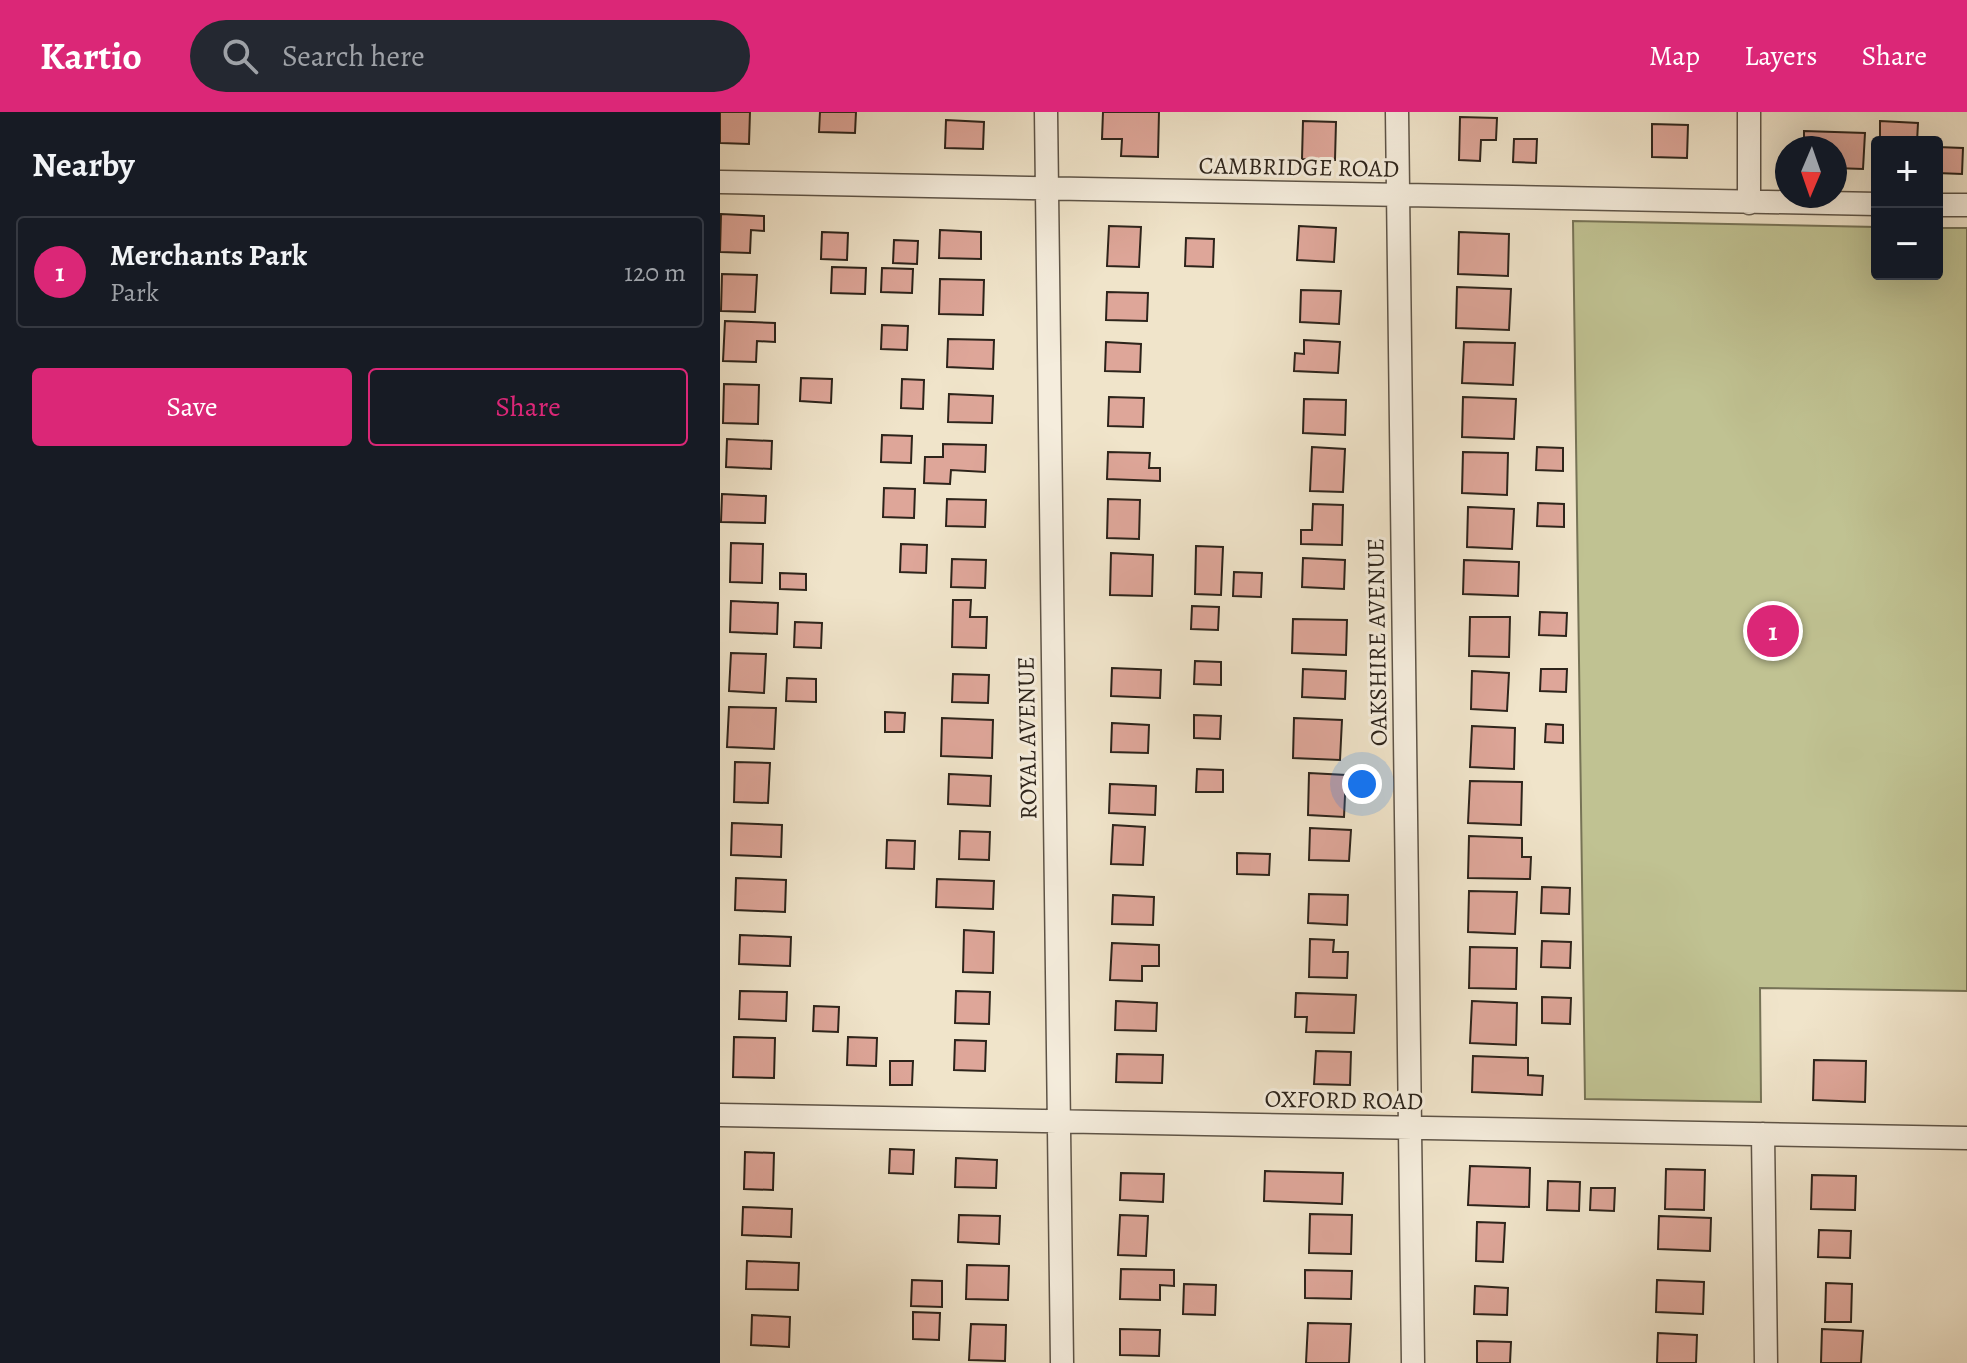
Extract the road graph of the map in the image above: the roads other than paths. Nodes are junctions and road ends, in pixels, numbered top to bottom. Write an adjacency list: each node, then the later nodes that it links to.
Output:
1 (1046, 112): 5 (street, ROYAL AVENUE)
2 (1397, 112): 6 (street, OAKSHIRE AVENUE)
3 (1749, 112): 7 (street)
4 (720, 182): 5 (street, CAMBRIDGE ROAD)
5 (1046, 188): 6 (street, CAMBRIDGE ROAD); 12 (street, ROYAL AVENUE)
6 (1398, 195): 7 (street, CAMBRIDGE ROAD); 13 (street, OAKSHIRE AVENUE)
7 (1749, 203): 8 (street, CAMBRIDGE ROAD)
8 (1871, 204)
9 (1943, 205): 10 (street)
10 (1967, 205)
11 (720, 1115): 12 (street, OXFORD ROAD)
12 (1059, 1122): 13 (street, OXFORD ROAD); 16 (street, ROYAL AVENUE)
13 (1410, 1128): 14 (street, OXFORD ROAD); 17 (street, OAKSHIRE AVENUE)
14 (1763, 1134): 15 (street, OXFORD ROAD); 18 (street)
15 (1967, 1138)
16 (1062, 1363)
17 (1413, 1363)
18 (1766, 1363)

